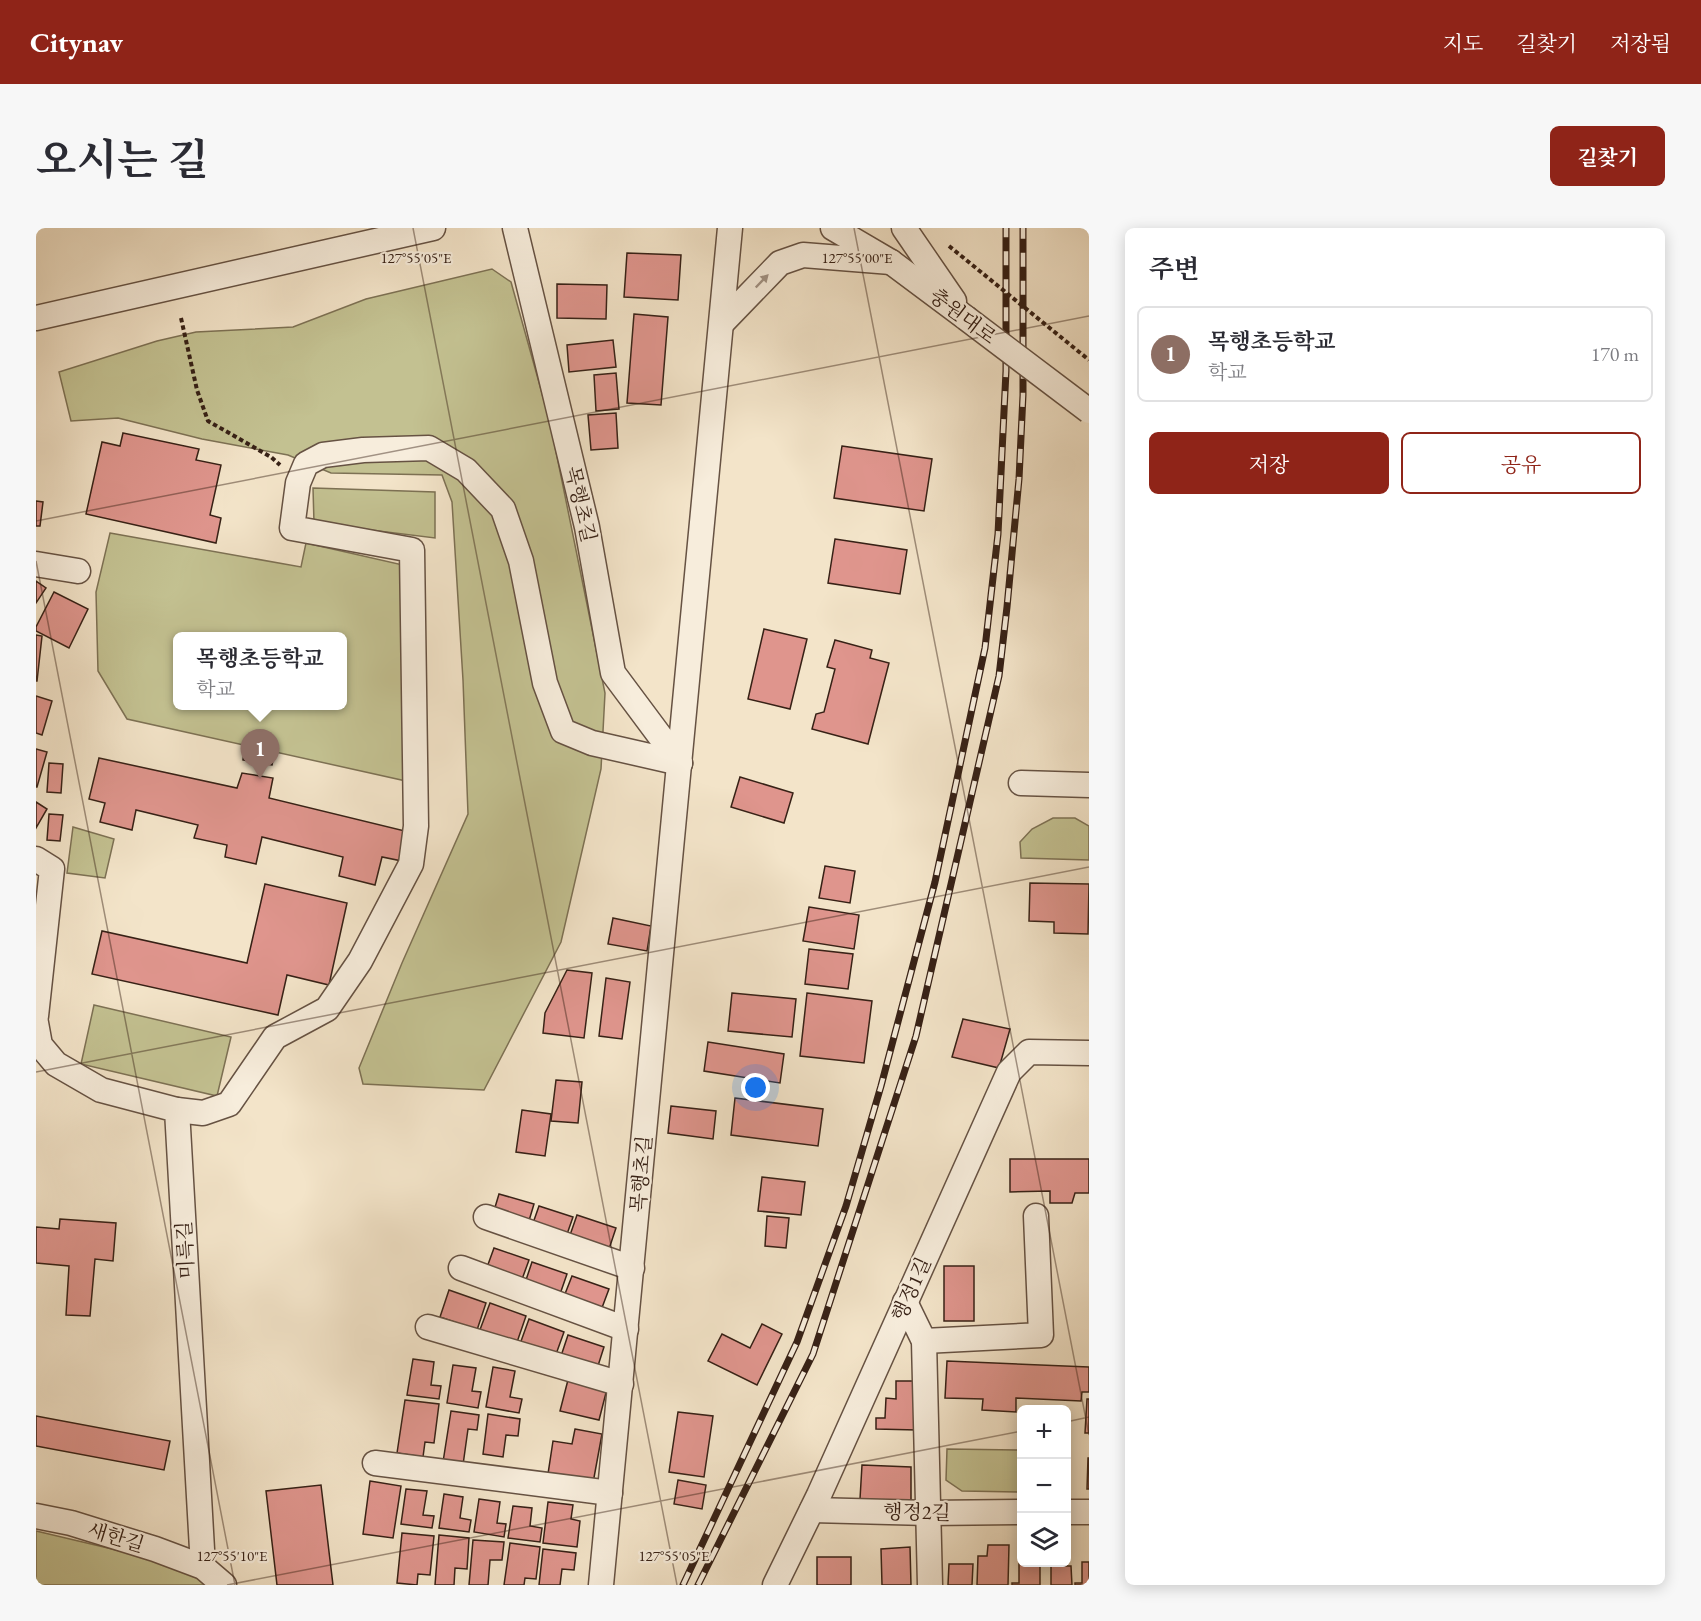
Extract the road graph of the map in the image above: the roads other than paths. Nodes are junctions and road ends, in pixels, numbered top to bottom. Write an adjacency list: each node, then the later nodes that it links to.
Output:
1 (433, 228): 7 (street)
2 (515, 228): 13 (street, 목행초길)
3 (730, 228): 9 (street, 목행초길)
4 (833, 228): 6 (street, 충원대로)
5 (904, 228): 8 (street)
6 (891, 262): 8 (street, 충원대로); 9 (street, one-way to 6)
7 (36, 318)
8 (966, 318): 10 (street, 충원대로, bridge)
9 (722, 323): 13 (street, 목행초길)
10 (1089, 411)
11 (36, 564): 12 (street)
12 (78, 571)
13 (680, 763): 20 (street); 24 (street, 목행초길)
14 (1021, 783): 15 (street)
15 (1089, 785)
16 (36, 859): 17 (street)
17 (36, 1017)
18 (36, 1023): 20 (street)
19 (1089, 1053): 25 (street, 행정1길)
20 (177, 1110): 38 (street, 미륵길)
21 (1035, 1216): 28 (street)
22 (486, 1217): 24 (street)
23 (461, 1268): 27 (street)
24 (632, 1268): 27 (street, 목행초길)
25 (905, 1302): 28 (street); 32 (street, 행정1길)
26 (428, 1327): 29 (street)
27 (626, 1329): 29 (street, 목행초길)
28 (924, 1341): 36 (street)
29 (621, 1383): 31 (street, 목행초길)
30 (375, 1463): 31 (street)
31 (610, 1492): 40 (street, 목행초길)
32 (812, 1510): 36 (street, 행정2길); 41 (street, 행정1길)
33 (1017, 1512): 36 (street, 행정2길)
34 (1071, 1512): 35 (street)
35 (1089, 1512)
36 (928, 1513): 42 (street)
37 (36, 1516): 38 (street, 새한길)
38 (203, 1567): 39 (street, 새한길)
39 (224, 1585)
40 (602, 1585)
41 (775, 1585)
42 (930, 1585)

